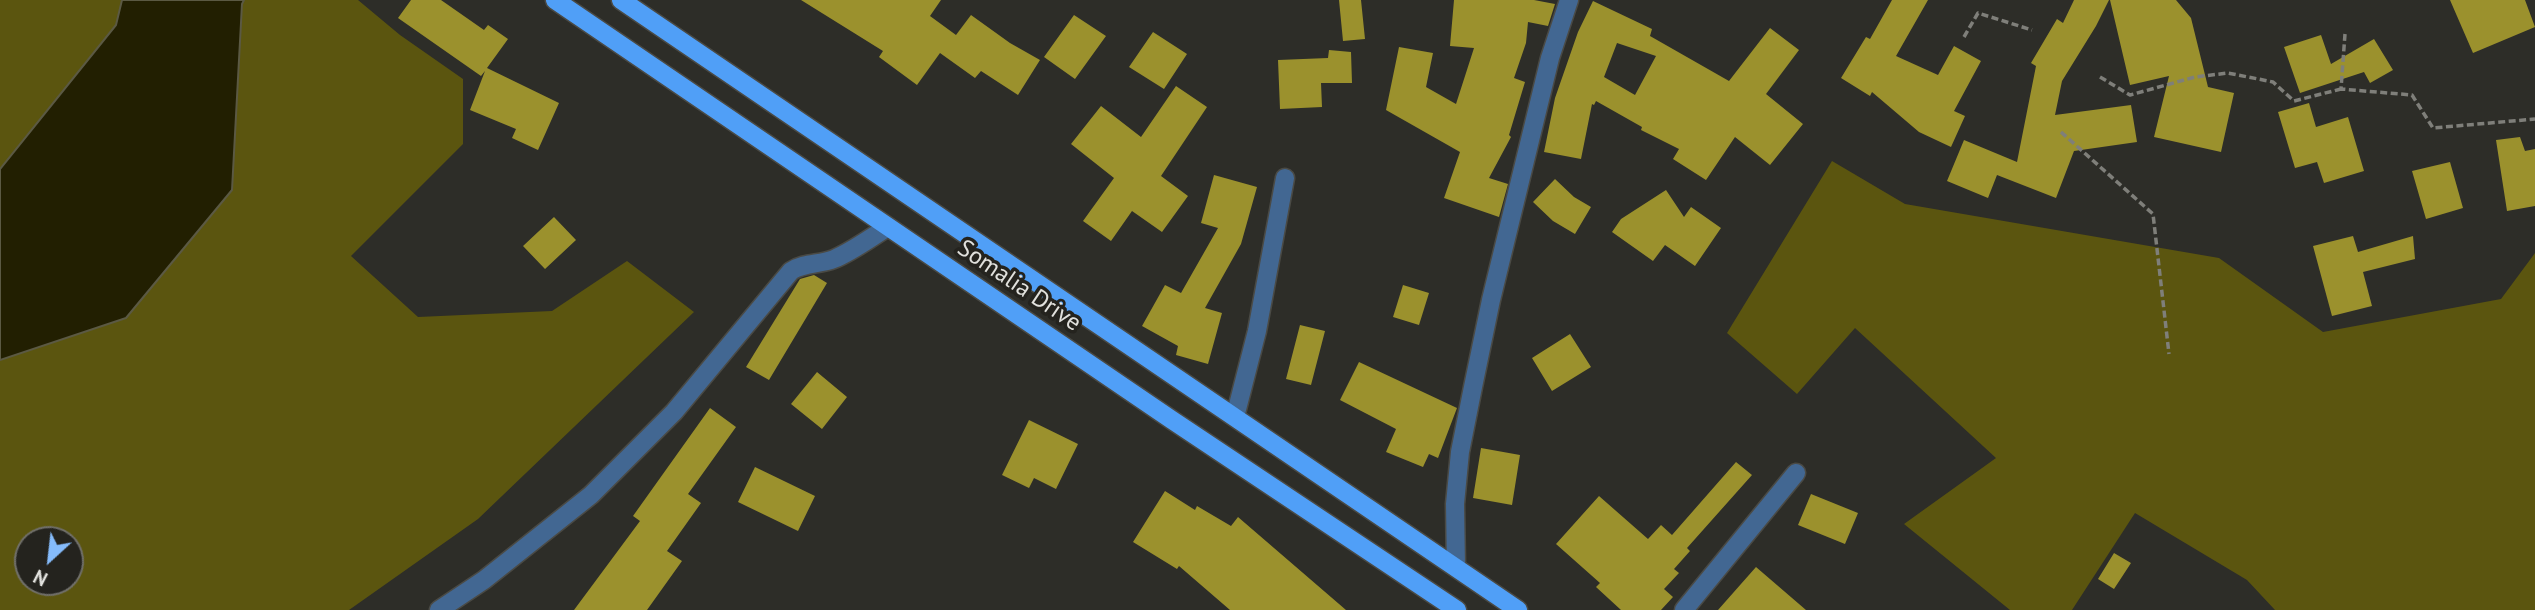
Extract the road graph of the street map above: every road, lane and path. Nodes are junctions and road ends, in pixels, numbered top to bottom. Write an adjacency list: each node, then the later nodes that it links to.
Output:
1 (555, 0): 12 (main road, Somalia Drive)
2 (621, 0): 14 (main road, Somalia Drive)
3 (1569, 0): 16 (street)
4 (2032, 30): 6 (path)
5 (2345, 34): 8 (path)
6 (1964, 37)
7 (2100, 77): 8 (path)
8 (2342, 89): 9 (path)
9 (2535, 119)
10 (2060, 132): 13 (path)
11 (1285, 178): 14 (street)
12 (888, 227): 17 (street); 18 (main road, Somalia Drive)
13 (2169, 354)
14 (1235, 417): 16 (main road, Somalia Drive)
15 (1796, 473): 20 (street)
16 (1455, 567): 19 (main road, Somalia Drive)
17 (439, 610)
18 (1457, 610)
19 (1518, 610)
20 (1684, 610)

